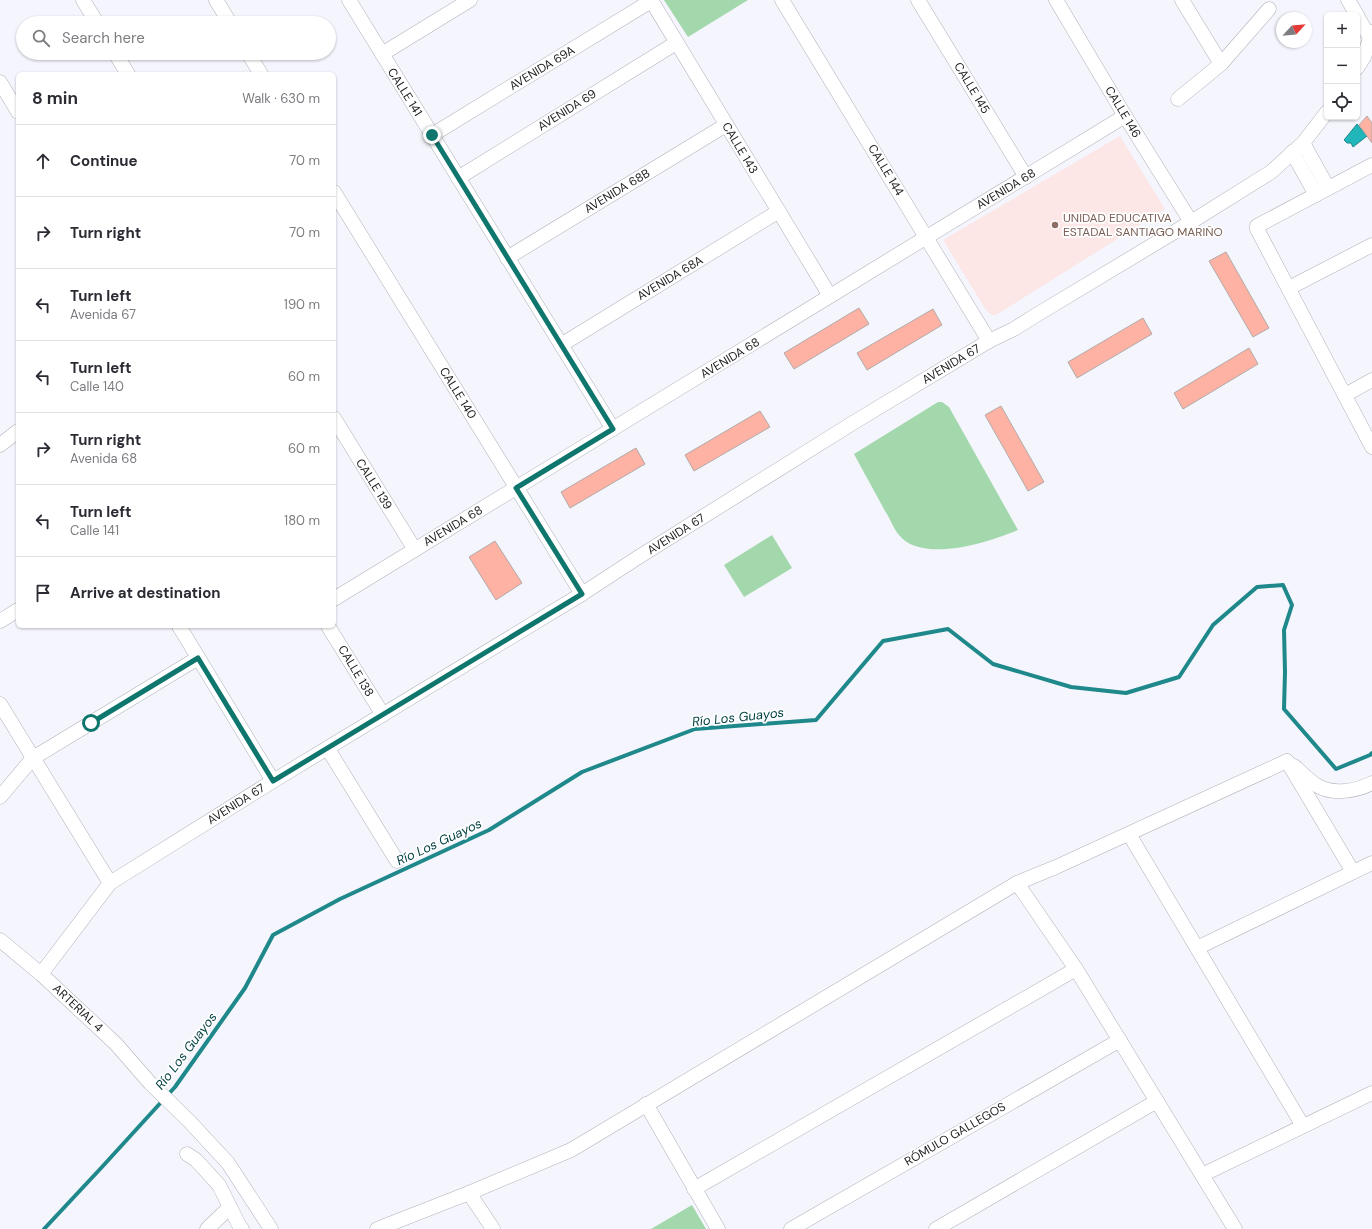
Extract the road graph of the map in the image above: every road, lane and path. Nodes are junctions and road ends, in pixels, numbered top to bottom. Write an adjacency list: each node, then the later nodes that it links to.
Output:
1 (83, 0): 13 (street)
2 (216, 0): 14 (street)
3 (349, 0): 18 (street, CALLE 141)
4 (470, 0): 18 (street)
5 (782, 0): 41 (street, CALLE 144)
6 (918, 0): 35 (street, CALLE 145)
7 (1056, 0): 28 (street, CALLE 146)
8 (1182, 0): 22 (street)
9 (1348, 0): 12 (street)
10 (651, 1): 17 (street, CALLE 143); 31 (street, AVENIDA 69A)
11 (1269, 9): 22 (street)
12 (1355, 12)
13 (93, 16)
14 (226, 16)
15 (1360, 20): 16 (street)
16 (1371, 37): 21 (street)
17 (676, 43): 30 (street, CALLE 143); 36 (street, AVENIDA 69)
18 (382, 54): 31 (street, CALLE 141)
19 (119, 60): 23 (street)
20 (252, 60): 24 (street)
21 (1364, 60)
22 (1221, 64): 26 (street)
23 (127, 72)
24 (260, 72)
25 (0, 82): 27 (street)
26 (1178, 99)
27 (16, 109)
28 (1125, 116): 35 (street, AVENIDA 68); 40 (street, CALLE 146)
29 (1324, 116): 32 (street, AVENIDA 67)
30 (726, 124): 39 (street, CALLE 143); 43 (street, AVENIDA 68B)
31 (432, 135): 36 (street, CALLE 141)
32 (1303, 142): 33 (street, AVENIDA 67); 37 (street)
33 (1292, 152): 37 (street); 40 (street, AVENIDA 67)
34 (1372, 165): 37 (street)
35 (1026, 177): 41 (street, AVENIDA 68)
36 (458, 178): 43 (street, CALLE 141)
37 (1322, 192): 44 (street)
38 (336, 195): 55 (street, CALLE 140)
39 (779, 211): 45 (street, CALLE 143); 47 (street, AVENIDA 68A)
40 (1191, 222): 46 (street, AVENIDA 67)
41 (927, 237): 45 (street, AVENIDA 68); 46 (street, CALLE 144)
42 (1372, 245): 44 (street)
43 (507, 258): 47 (street, CALLE 141)
44 (1288, 288): 49 (street)
45 (830, 296): 51 (street, AVENIDA 68)
46 (989, 341): 57 (street, AVENIDA 67)
47 (561, 345): 51 (street, CALLE 141)
48 (1372, 380): 49 (street)
49 (1345, 395): 54 (street)
50 (336, 421): 56 (street, CALLE 139)
51 (613, 429): 55 (street, AVENIDA 68)
52 (16, 432): 53 (street)
53 (0, 444)
54 (1372, 447)
55 (516, 488): 56 (street, AVENIDA 68); 57 (street, CALLE 140)
56 (415, 550): 58 (street, AVENIDA 68)
57 (582, 594): 65 (street, AVENIDA 67)
58 (336, 598)
59 (16, 611): 60 (street)
60 (0, 621)
61 (180, 628): 63 (street)
62 (329, 628): 65 (street, CALLE 138)
63 (198, 658): 67 (street); 69 (street)
64 (0, 704): 67 (street)
65 (383, 715): 66 (street, AVENIDA 67)
66 (328, 749): 69 (street, AVENIDA 67); 73 (street)
67 (33, 758): 71 (street); 76 (street)
68 (1287, 761): 70 (street); 72 (street); 75 (street)
69 (273, 781): 76 (street, AVENIDA 67)
70 (1372, 783)
71 (0, 797)
72 (1128, 834): 77 (street); 79 (street)
73 (397, 861)
74 (1372, 863): 75 (street)
75 (1353, 872): 79 (street)
76 (110, 883): 81 (street, AVENIDA 67)
77 (1016, 883): 80 (street); 85 (street)
78 (0, 940): 81 (street, ARTERIAL 4)
79 (1197, 948): 86 (street)
80 (1076, 968): 82 (street); 89 (street)
81 (41, 974): 94 (street, ARTERIAL 4)
82 (1120, 1040): 84 (street); 98 (street, RÓMULO GALLEGOS)
83 (1372, 1093): 86 (street)
84 (1157, 1101): 88 (street); 99 (street)
85 (646, 1104): 89 (street); 90 (street)
86 (1303, 1126): 88 (street)
87 (186, 1154): 91 (street)
88 (1202, 1174): 100 (street)
89 (694, 1189): 97 (street)
90 (469, 1193): 95 (street); 96 (street)
91 (230, 1207): 92 (street); 93 (street)
92 (208, 1229)
93 (242, 1229)
94 (271, 1229)
95 (377, 1229)
96 (494, 1229)
97 (718, 1229)
98 (791, 1229)
99 (936, 1229)
100 (1235, 1229)

